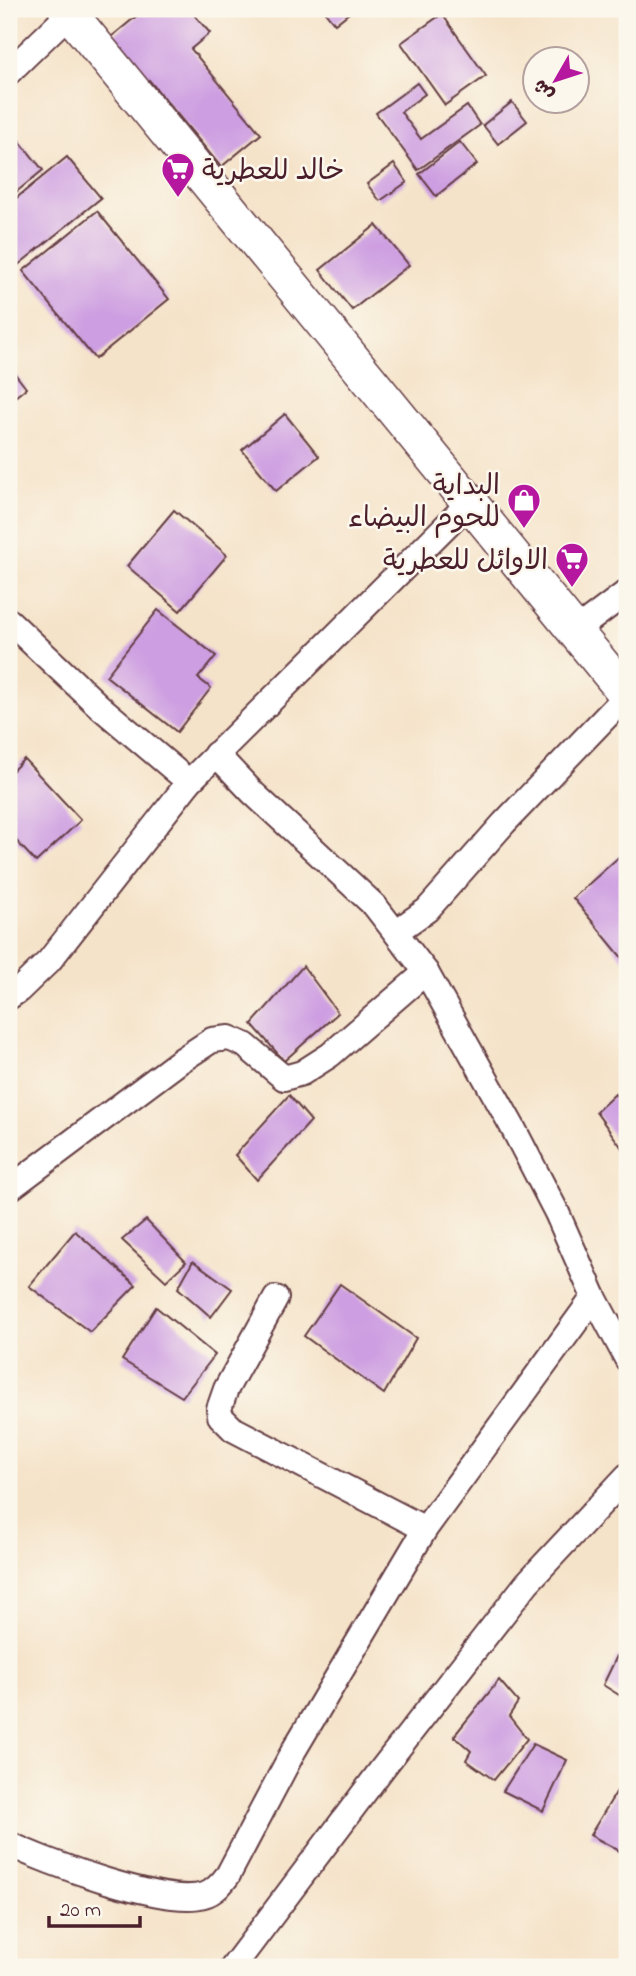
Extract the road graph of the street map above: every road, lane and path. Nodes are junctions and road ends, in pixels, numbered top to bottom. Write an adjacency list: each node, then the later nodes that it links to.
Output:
1 (68, 11): 2 (street); 3 (street)
2 (9, 72)
3 (470, 502): 6 (street); 8 (street)
4 (627, 592): 6 (street)
5 (9, 621): 9 (street)
6 (575, 632): 7 (street)
7 (627, 695): 10 (street)
8 (216, 754): 9 (street); 10 (street)
9 (188, 782): 12 (street)
10 (397, 932): 11 (street)
11 (426, 972): 13 (street); 14 (street)
12 (9, 997)
13 (9, 1189)
14 (594, 1297): 16 (street); 18 (street)
15 (276, 1298): 18 (street)
16 (627, 1359)
17 (627, 1476): 20 (street)
18 (425, 1529): 19 (street)
19 (9, 1843)
20 (233, 1967)

